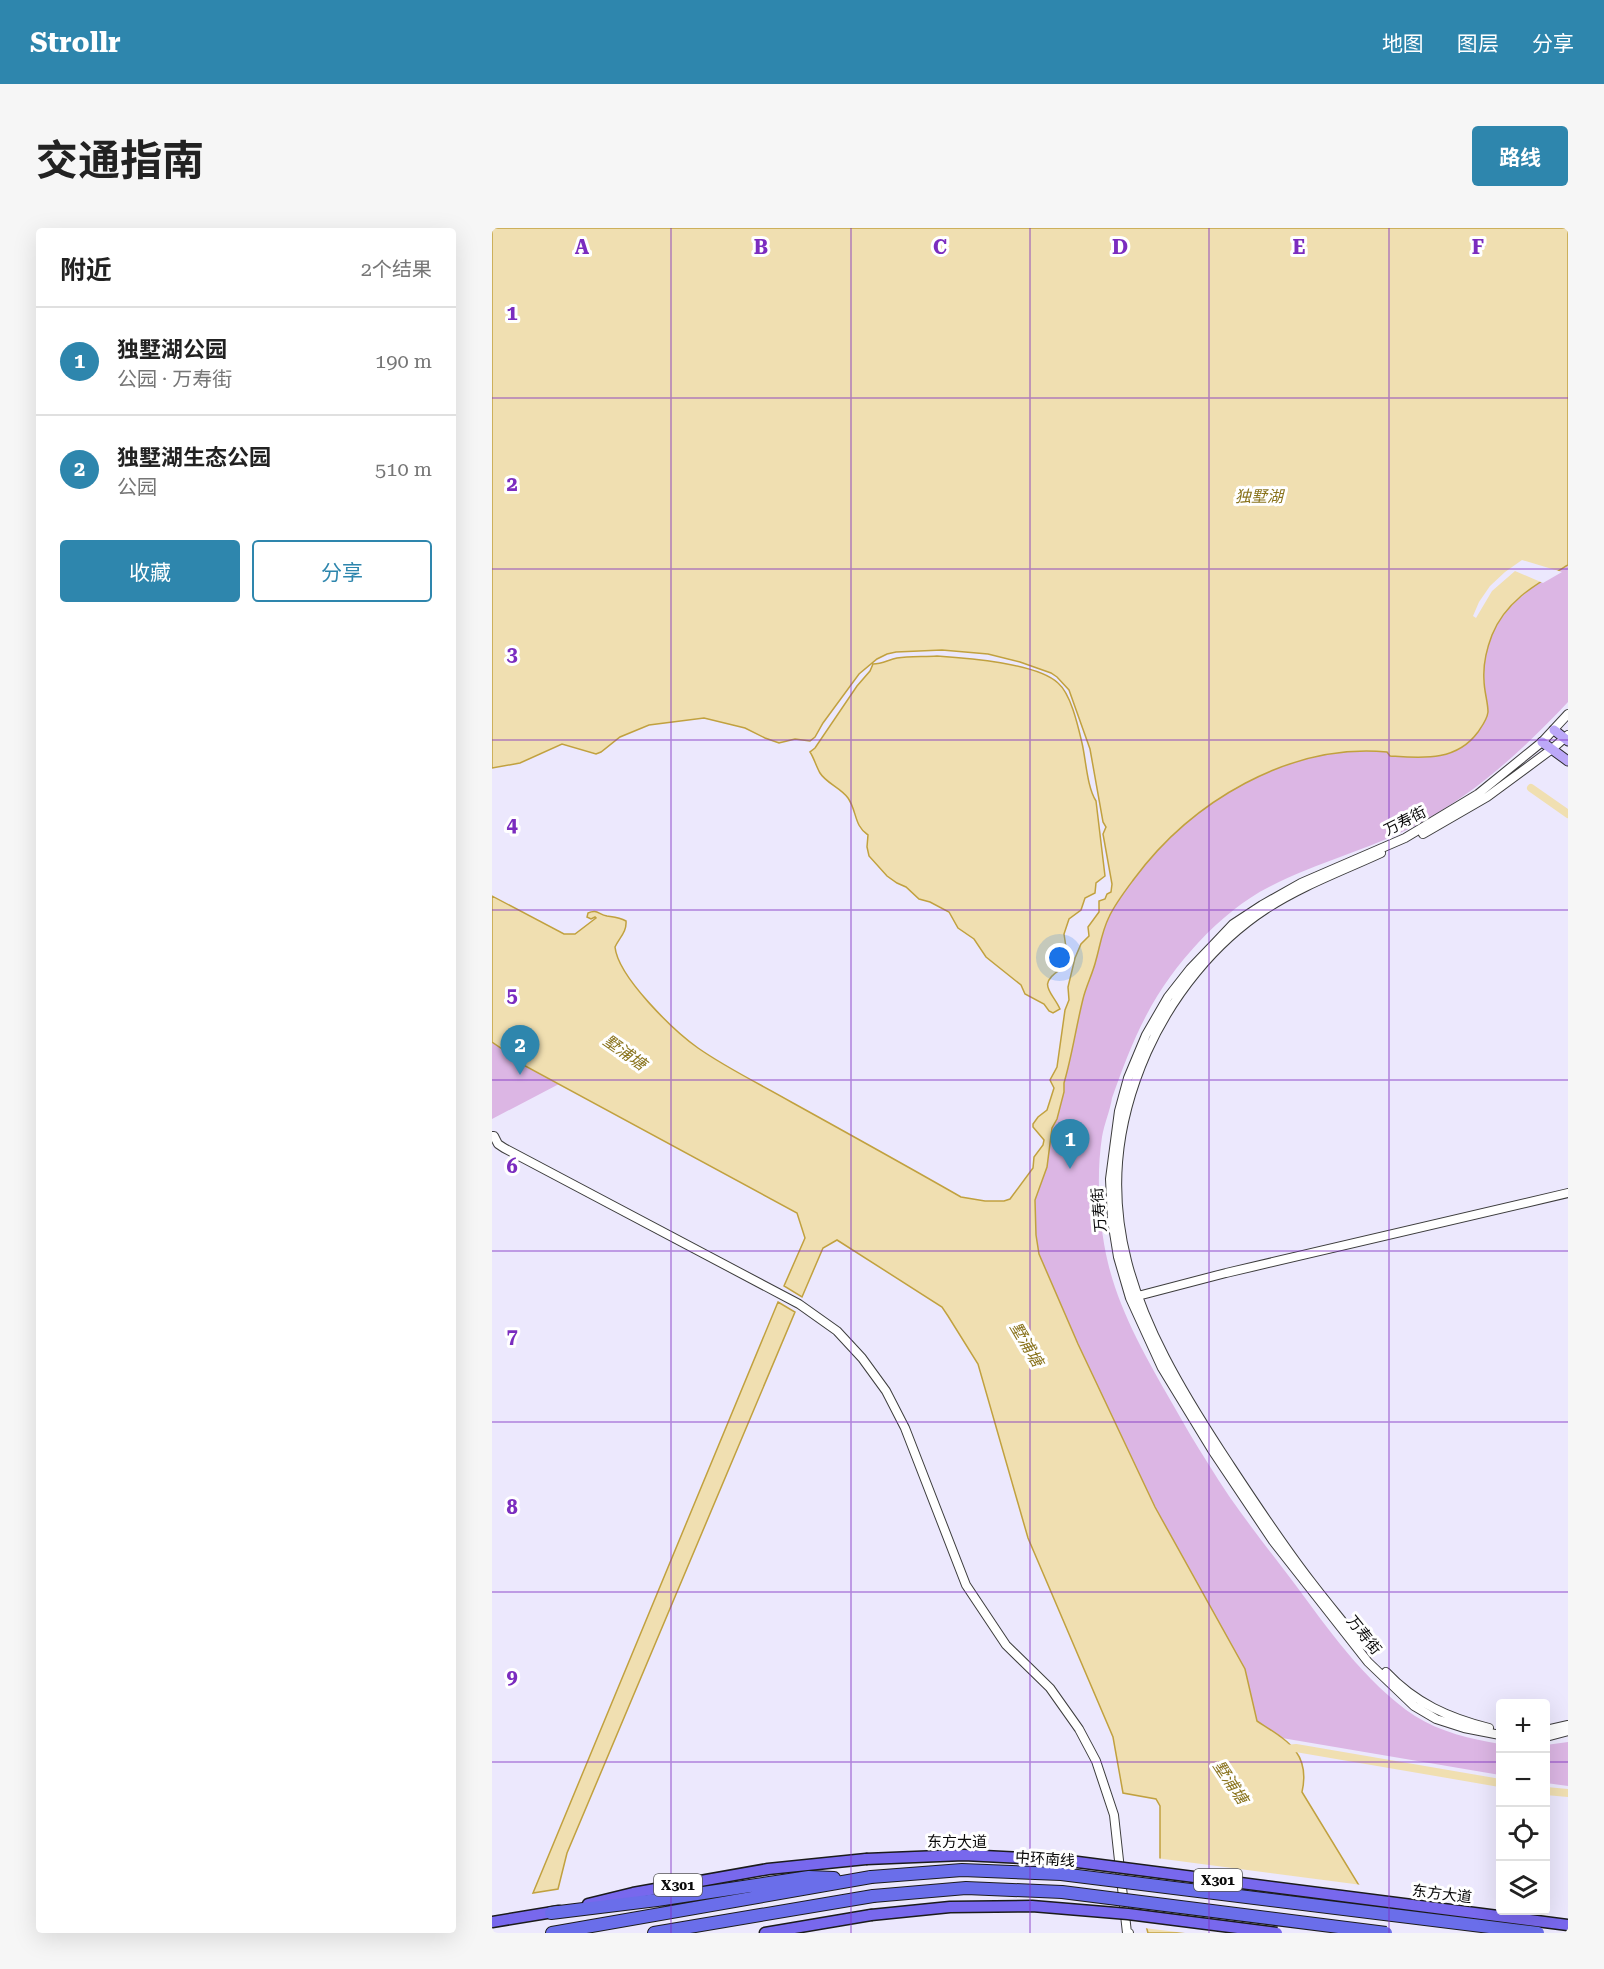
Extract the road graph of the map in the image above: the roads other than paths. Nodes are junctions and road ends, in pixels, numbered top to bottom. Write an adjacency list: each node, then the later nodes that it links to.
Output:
1 (1568, 714): 2 (street, 万寿街)
2 (1554, 730): 3 (main road); 4 (street, 万寿街)
3 (1567, 738): 5 (street, 万寿街)
4 (1542, 742): 5 (main road); 7 (street, 万寿街)
5 (1552, 749): 6 (main road); 7 (street, 万寿街)
6 (1568, 761)
7 (1499, 781): 10 (street, 万寿街)
8 (494, 1141): 26 (street)
9 (1568, 1193): 10 (street)
10 (1133, 1297): 12 (street, 万寿街); 15 (street, 万寿街)
11 (1568, 1725): 13 (street)
12 (1496, 1729)
13 (1550, 1729)
14 (1568, 1731): 16 (street)
15 (1496, 1734)
16 (1550, 1736)
17 (867, 1878): 19 (highway); 22 (highway, 中环南线); 29 (highway, 中环南线, bridge)
18 (780, 1912): 23 (highway); 24 (highway); 28 (highway, bridge)
19 (551, 1913): 20 (main road, 东方大道 / X301); 21 (main road, 东方大道 / X301, bridge)
20 (492, 1922)
21 (1568, 1925)
22 (552, 1933)
23 (654, 1933)
24 (700, 1933)
25 (765, 1933): 27 (main road, bridge)
26 (1129, 1933)
27 (1277, 1933)
28 (1386, 1933)
29 (1538, 1933)

